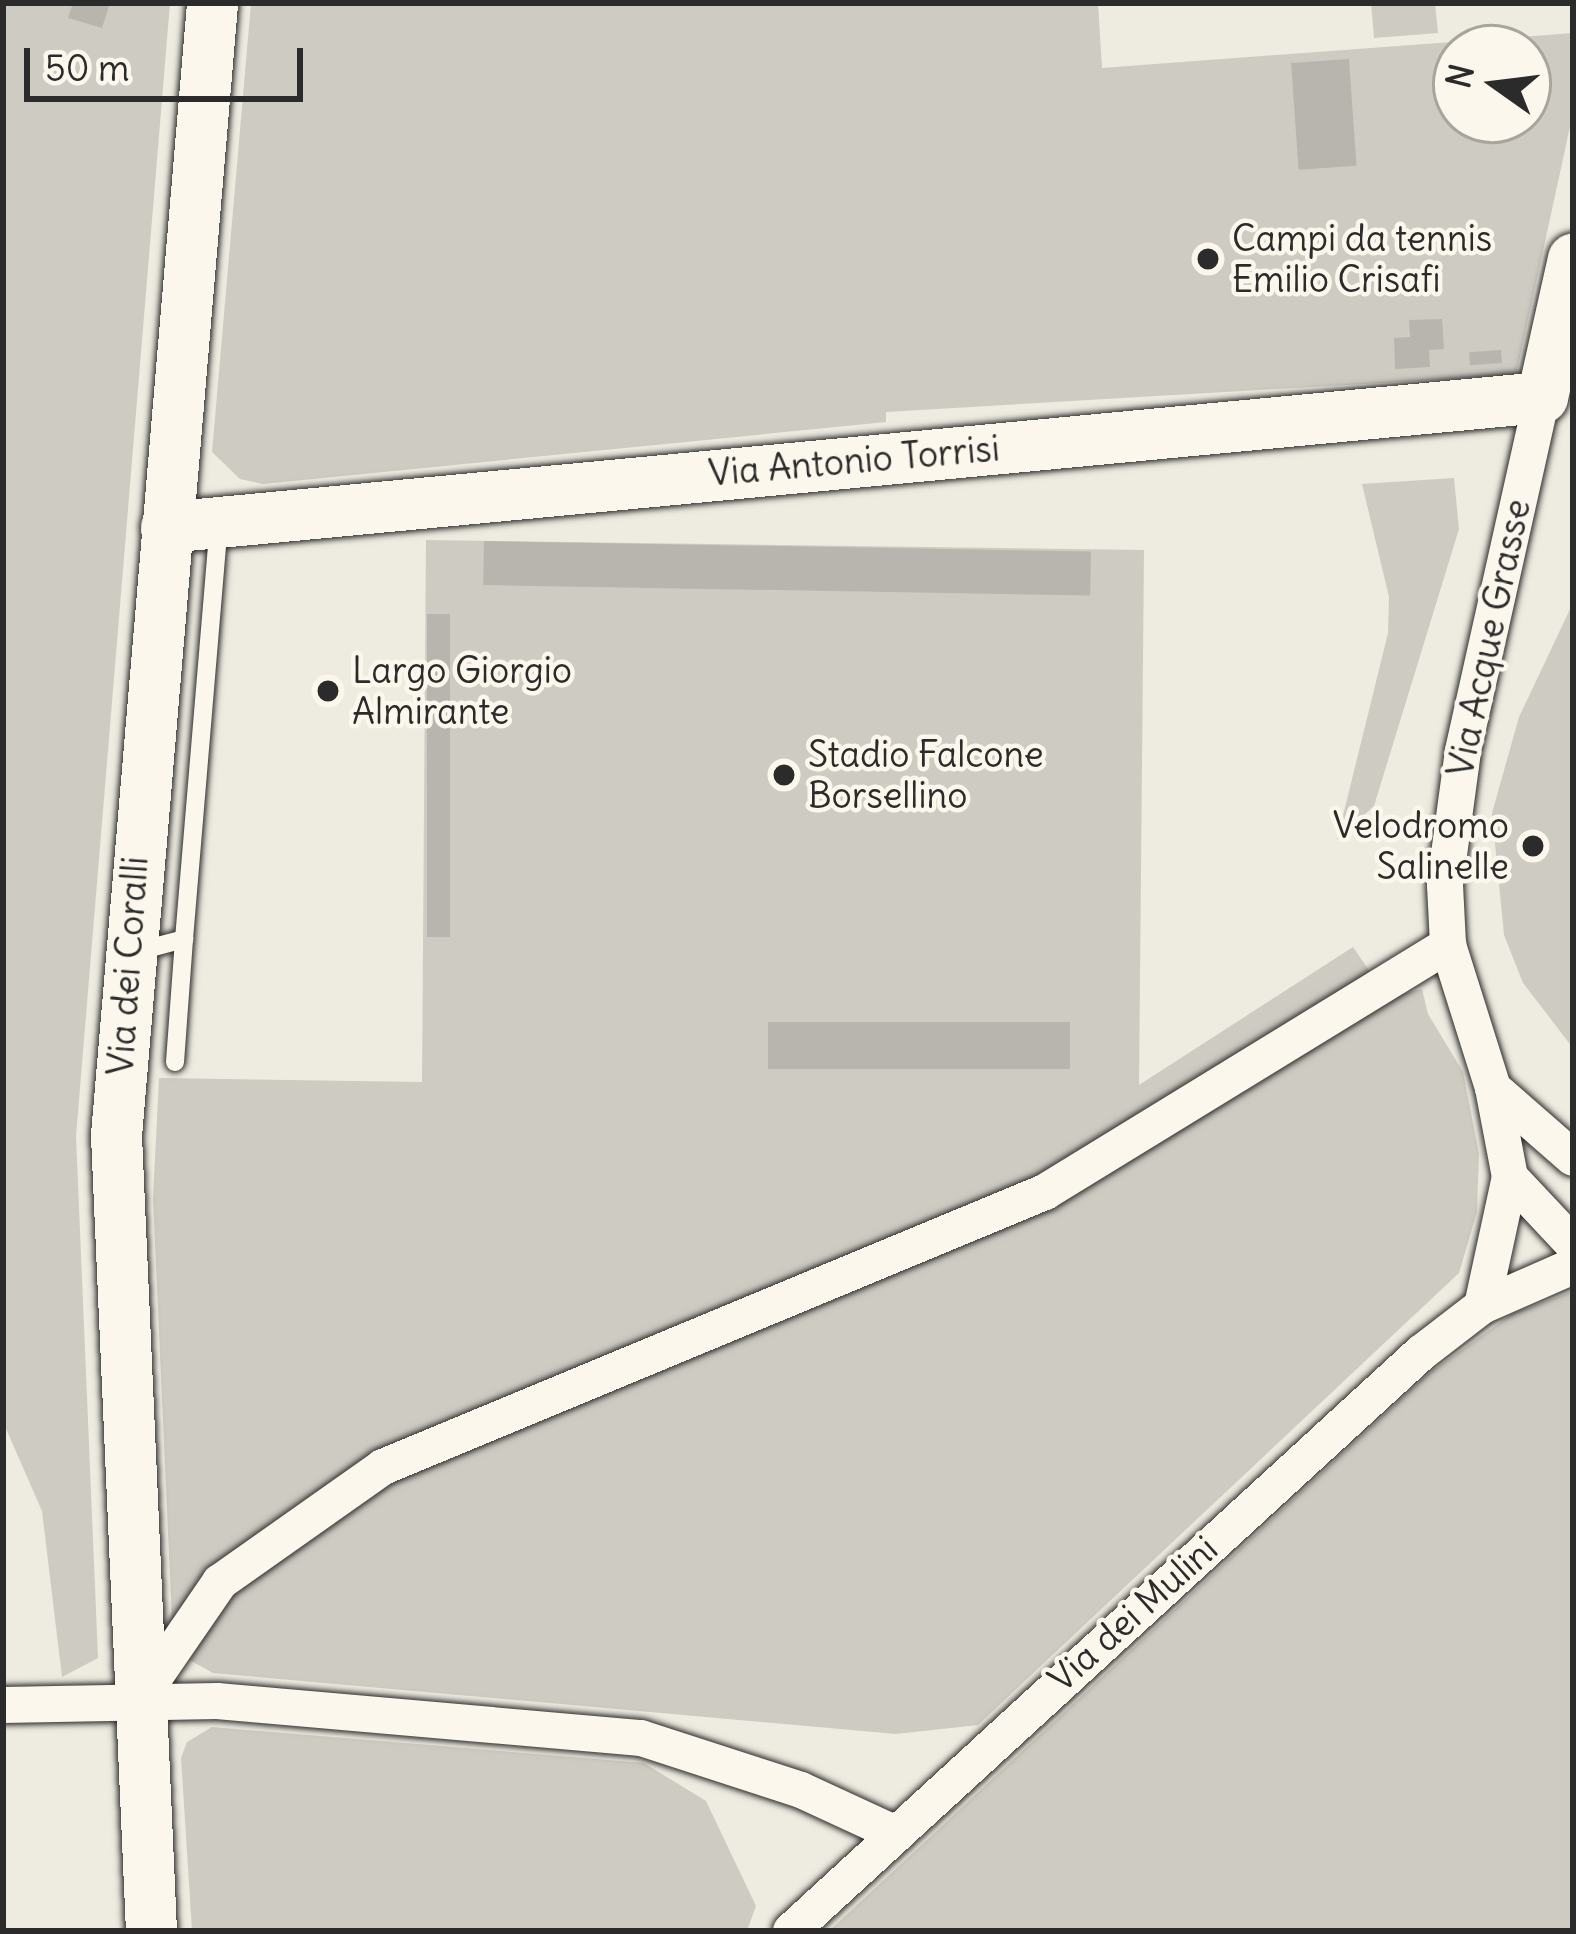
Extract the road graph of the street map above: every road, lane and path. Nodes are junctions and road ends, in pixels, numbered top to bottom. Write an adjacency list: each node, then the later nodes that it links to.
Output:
1 (212, 3): 5 (street, Via dei Coralli)
2 (1573, 258): 3 (street, Via Acque Grasse)
3 (1542, 398): 4 (street, Via Antonio Torrisi); 7 (street, Via Acque Grasse)
4 (219, 522): 5 (street, Via Antonio Torrisi); 6 (lane)
5 (166, 527): 8 (street, Via dei Coralli)
6 (184, 939): 8 (lane); 9 (lane)
7 (1448, 945): 10 (street, Via Acque Grasse); 17 (street)
8 (128, 953): 17 (street, Via dei Coralli)
9 (176, 1062)
10 (1493, 1088): 11 (street); 13 (street, Via Acque Grasse)
11 (1560, 1148): 12 (street)
12 (1573, 1169)
13 (1510, 1177): 14 (street); 16 (street)
14 (1573, 1244)
15 (1573, 1266): 16 (street)
16 (1482, 1306): 19 (street, Via dei Mulini)
17 (137, 1703): 18 (street); 19 (street); 20 (street, Via dei Coralli)
18 (3, 1705)
19 (894, 1833): 21 (street, Via dei Mulini)
20 (151, 1931)
21 (791, 1931)

